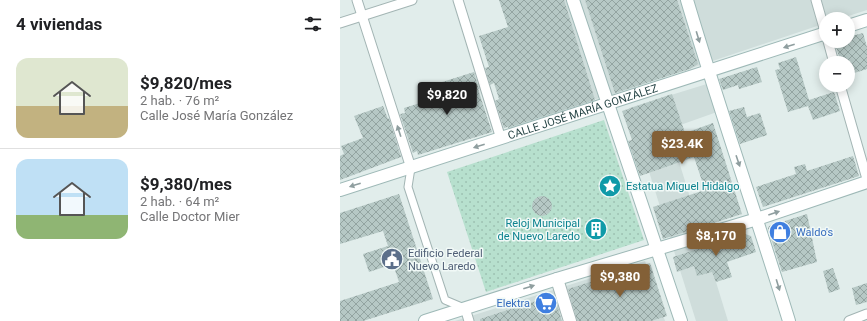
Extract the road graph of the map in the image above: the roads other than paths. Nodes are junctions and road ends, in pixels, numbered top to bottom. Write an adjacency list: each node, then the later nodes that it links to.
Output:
1 (357, 0): 8 (street)
2 (412, 0): 8 (street)
3 (458, 0): 16 (street)
4 (573, 0): 15 (main road)
5 (687, 0): 13 (main road, one-way to 13)
6 (816, 0): 7 (street)
7 (820, 12)
8 (362, 16): 10 (street); 17 (street, one-way to 8)
9 (867, 20): 11 (main road)
10 (340, 24)
11 (855, 24)
12 (819, 36): 13 (main road, CALLE JOSÉ MARÍA GONZÁLEZ, one-way to 13)
13 (708, 72): 15 (main road, CALLE JOSÉ MARÍA GONZÁLEZ); 20 (main road, one-way to 20)
14 (842, 92): 18 (street)
15 (608, 105): 16 (main road, CALLE JOSÉ MARÍA GONZÁLEZ); 21 (main road)
16 (501, 139): 17 (main road, CALLE JOSÉ MARÍA GONZÁLEZ, one-way to 17)
17 (411, 168): 19 (main road, CALLE JOSÉ MARÍA GONZÁLEZ, one-way to 19); 23 (street)
18 (867, 180): 20 (main road, one-way to 18)
19 (340, 190)
20 (757, 218): 21 (main road); 29 (main road, one-way to 29)
21 (657, 248): 22 (main road); 28 (main road)
22 (556, 279): 23 (main road, one-way to 22); 27 (main road)
23 (465, 308): 25 (main road); 26 (street)
24 (867, 314): 30 (street)
25 (425, 321)
26 (469, 321)
27 (570, 321)
28 (681, 321)
29 (790, 321)
30 (849, 321)

